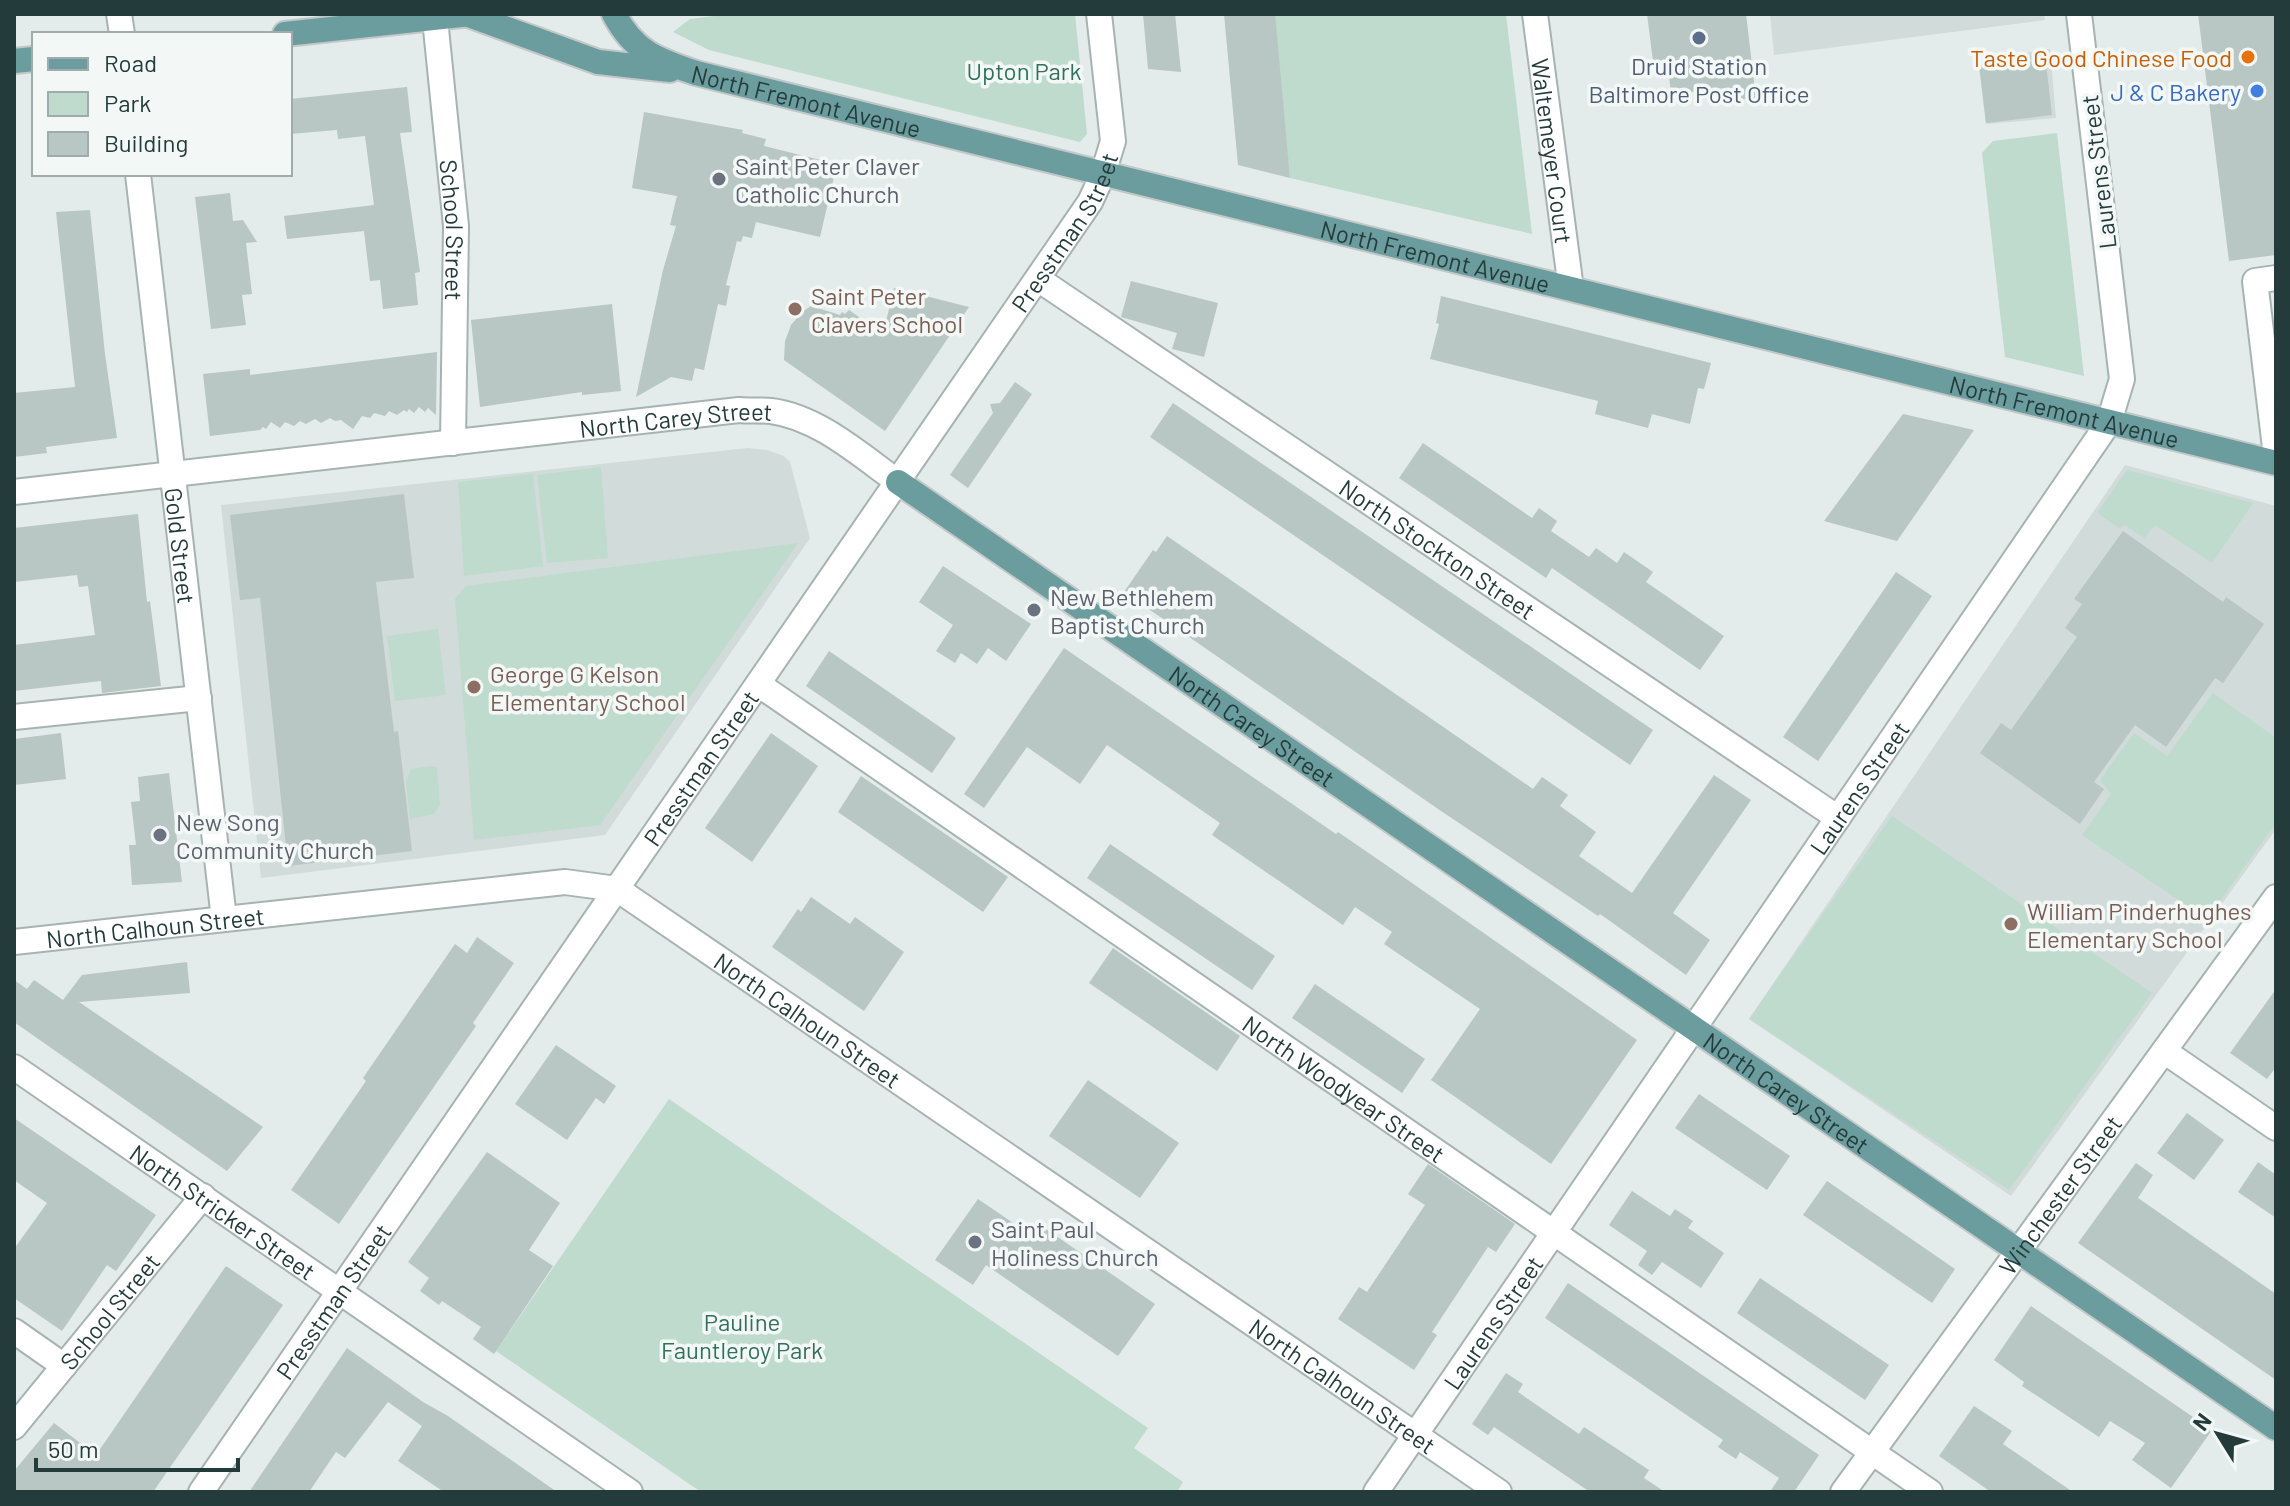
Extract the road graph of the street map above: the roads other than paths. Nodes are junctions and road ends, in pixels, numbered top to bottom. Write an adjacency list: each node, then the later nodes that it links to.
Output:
1 (468, 14): 6 (main road); 8 (main road)
2 (614, 14): 8 (main road, North Fremont Avenue)
3 (1099, 14): 9 (street, Presstman Street)
4 (1535, 14): 13 (street, Waltemeyer Court)
5 (2079, 14): 14 (street, Laurens Street)
6 (435, 19): 7 (main road); 15 (street, School Street)
7 (292, 33)
8 (696, 73): 9 (main road, North Fremont Avenue)
9 (1103, 174): 11 (street, Presstman Street); 13 (main road, North Fremont Avenue)
10 (138, 176): 18 (street, Gold Street)
11 (1038, 279): 19 (street, Presstman Street); 24 (street, North Stockton Street)
12 (2266, 280): 16 (street)
13 (1571, 289): 14 (main road, North Fremont Avenue)
14 (2109, 422): 17 (main road, North Fremont Avenue); 24 (street, Laurens Street)
15 (453, 443): 18 (street, North Carey Street); 19 (street, North Carey Street)
16 (2276, 456)
17 (2276, 463)
18 (173, 474): 20 (street, North Carey Street); 22 (street, Gold Street)
19 (898, 482): 21 (street, Presstman Street); 29 (main road, North Carey Street)
20 (14, 492)
21 (758, 684): 25 (street, Presstman Street); 34 (street, North Woodyear Street)
22 (199, 698): 23 (street); 27 (street, Gold Street)
23 (14, 717)
24 (1838, 818): 29 (street, Laurens Street)
25 (617, 889): 27 (street, North Calhoun Street); 36 (street, Presstman Street); 41 (street, North Calhoun Street)
26 (2276, 897): 30 (street, Winchester Street)
27 (224, 919): 28 (street, North Calhoun Street)
28 (14, 942)
29 (1694, 1029): 34 (street, Laurens Street); 35 (main road, North Carey Street)
30 (2164, 1051): 32 (street); 35 (street, Winchester Street)
31 (14, 1067): 33 (street, North Stricker Street)
32 (2276, 1128)
33 (203, 1196): 36 (street, North Stricker Street); 38 (street, School Street)
34 (1553, 1232): 41 (street, Laurens Street); 42 (street, North Woodyear Street)
35 (2019, 1250): 40 (main road, North Carey Street); 42 (street, Winchester Street)
36 (338, 1293): 43 (street, Presstman Street); 44 (street, North Stricker Street)
37 (14, 1331): 38 (street)
38 (64, 1366): 39 (street, School Street)
39 (14, 1427)
40 (2276, 1428)
41 (1415, 1434): 45 (street, Laurens Street); 46 (street, North Calhoun Street)
42 (1872, 1452): 47 (street, Winchester Street); 48 (street, North Woodyear Street)
43 (201, 1492)
44 (630, 1492)
45 (1376, 1492)
46 (1499, 1492)
47 (1843, 1492)
48 (1930, 1492)

